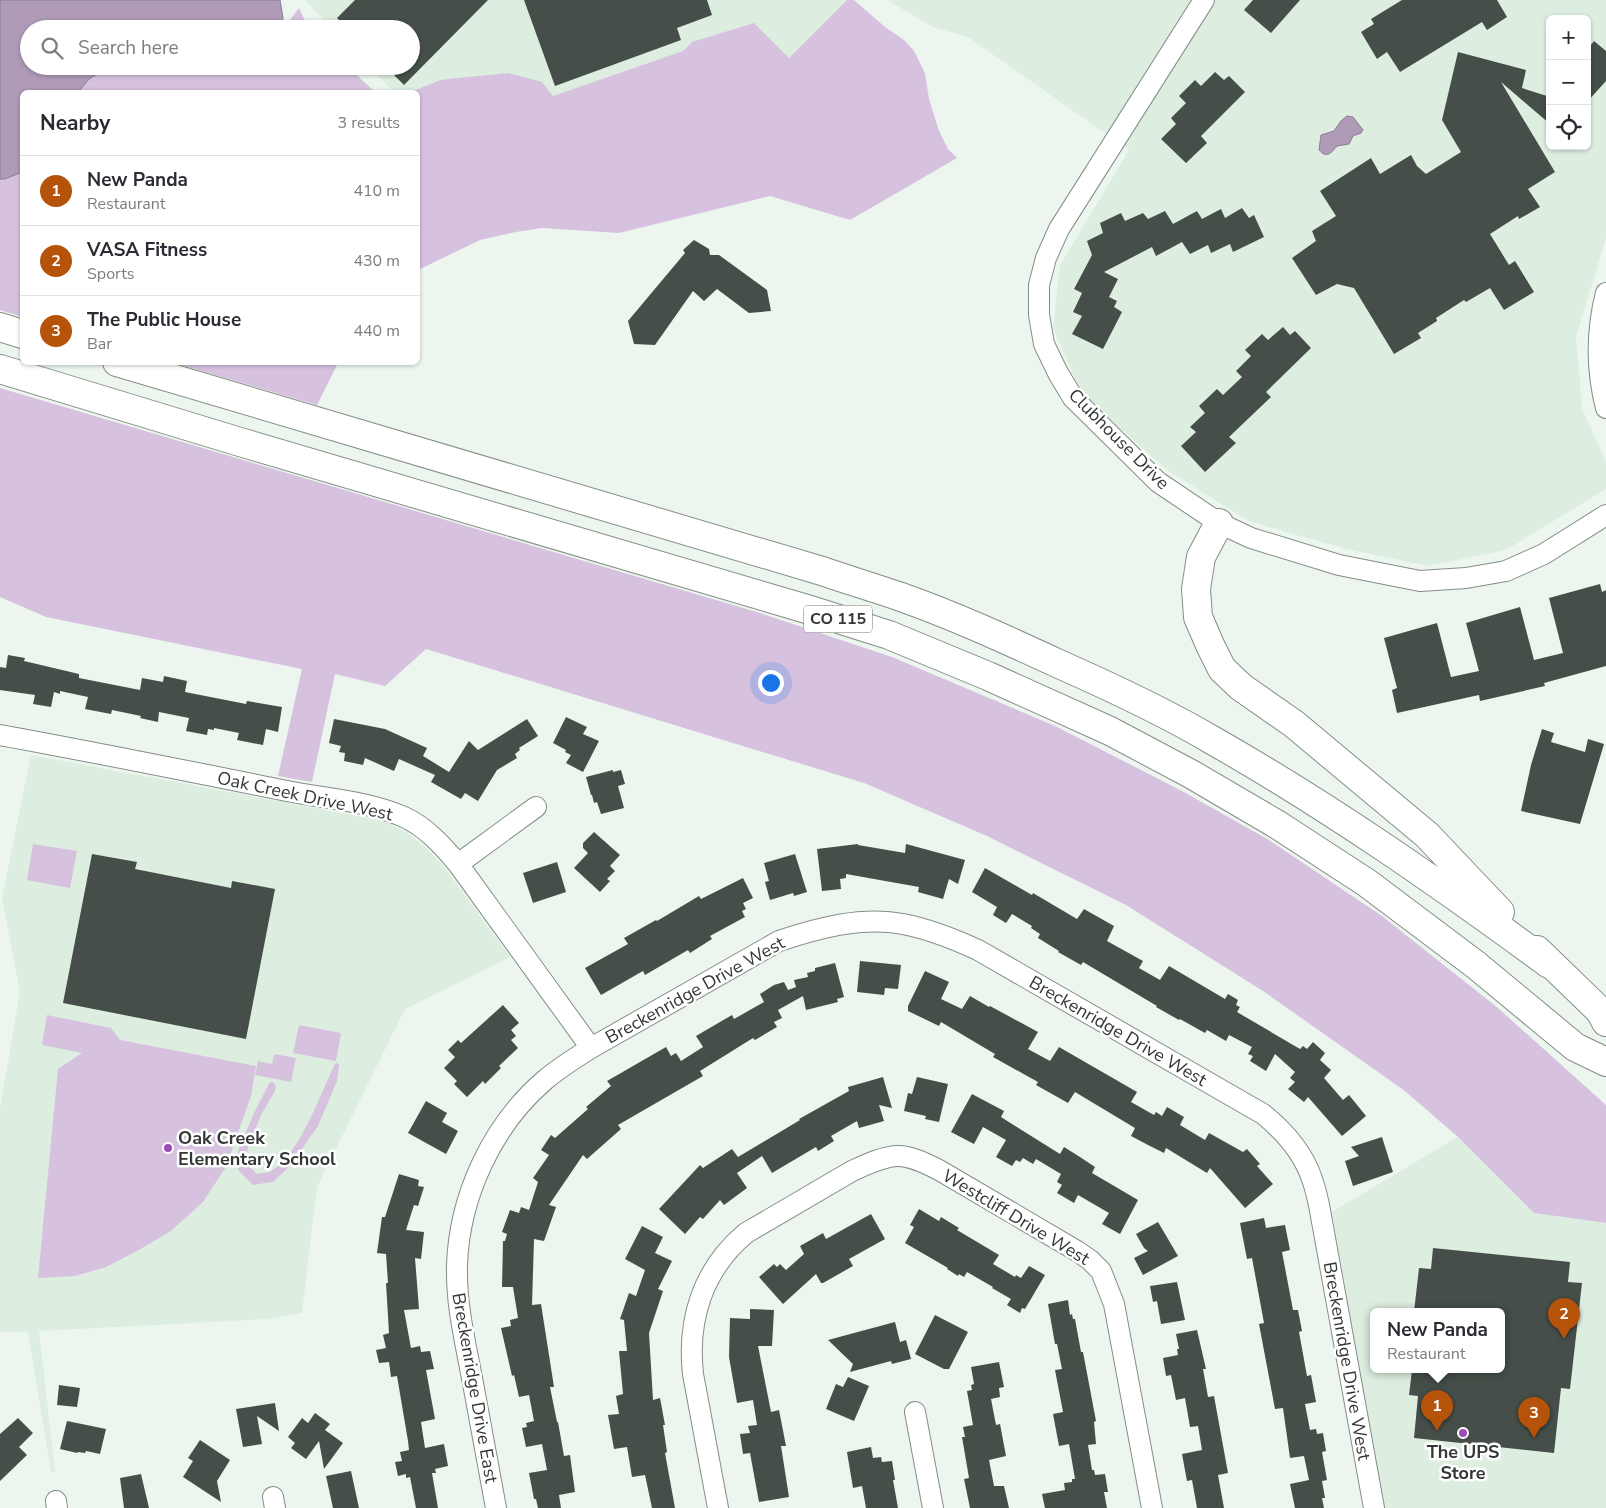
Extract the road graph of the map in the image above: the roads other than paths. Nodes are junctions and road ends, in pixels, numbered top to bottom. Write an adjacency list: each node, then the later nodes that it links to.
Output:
1 (1204, 0): 9 (street, Clubhouse Drive)
2 (1606, 293): 7 (street)
3 (0, 327): 4 (highway)
4 (20, 333)
5 (127, 365): 13 (highway, CO 115)
6 (0, 369): 16 (highway, CO 115)
7 (1606, 408)
8 (1606, 515): 9 (street, Clubhouse Drive)
9 (1218, 523): 13 (highway)
10 (0, 735): 12 (street, Oak Creek Drive West)
11 (536, 807): 12 (street)
12 (458, 864): 15 (street, Oak Creek Drive West)
13 (1549, 964): 14 (highway, CO 115)
14 (1606, 1022)
15 (591, 1048): 18 (street, Breckenridge Drive East); 22 (street, Breckenridge Drive West)
16 (1606, 1062)
17 (915, 1412): 20 (street)
18 (496, 1508)
19 (718, 1508): 21 (street, Westcliff Drive West)
20 (933, 1508)
21 (1152, 1508)
22 (1374, 1508)

